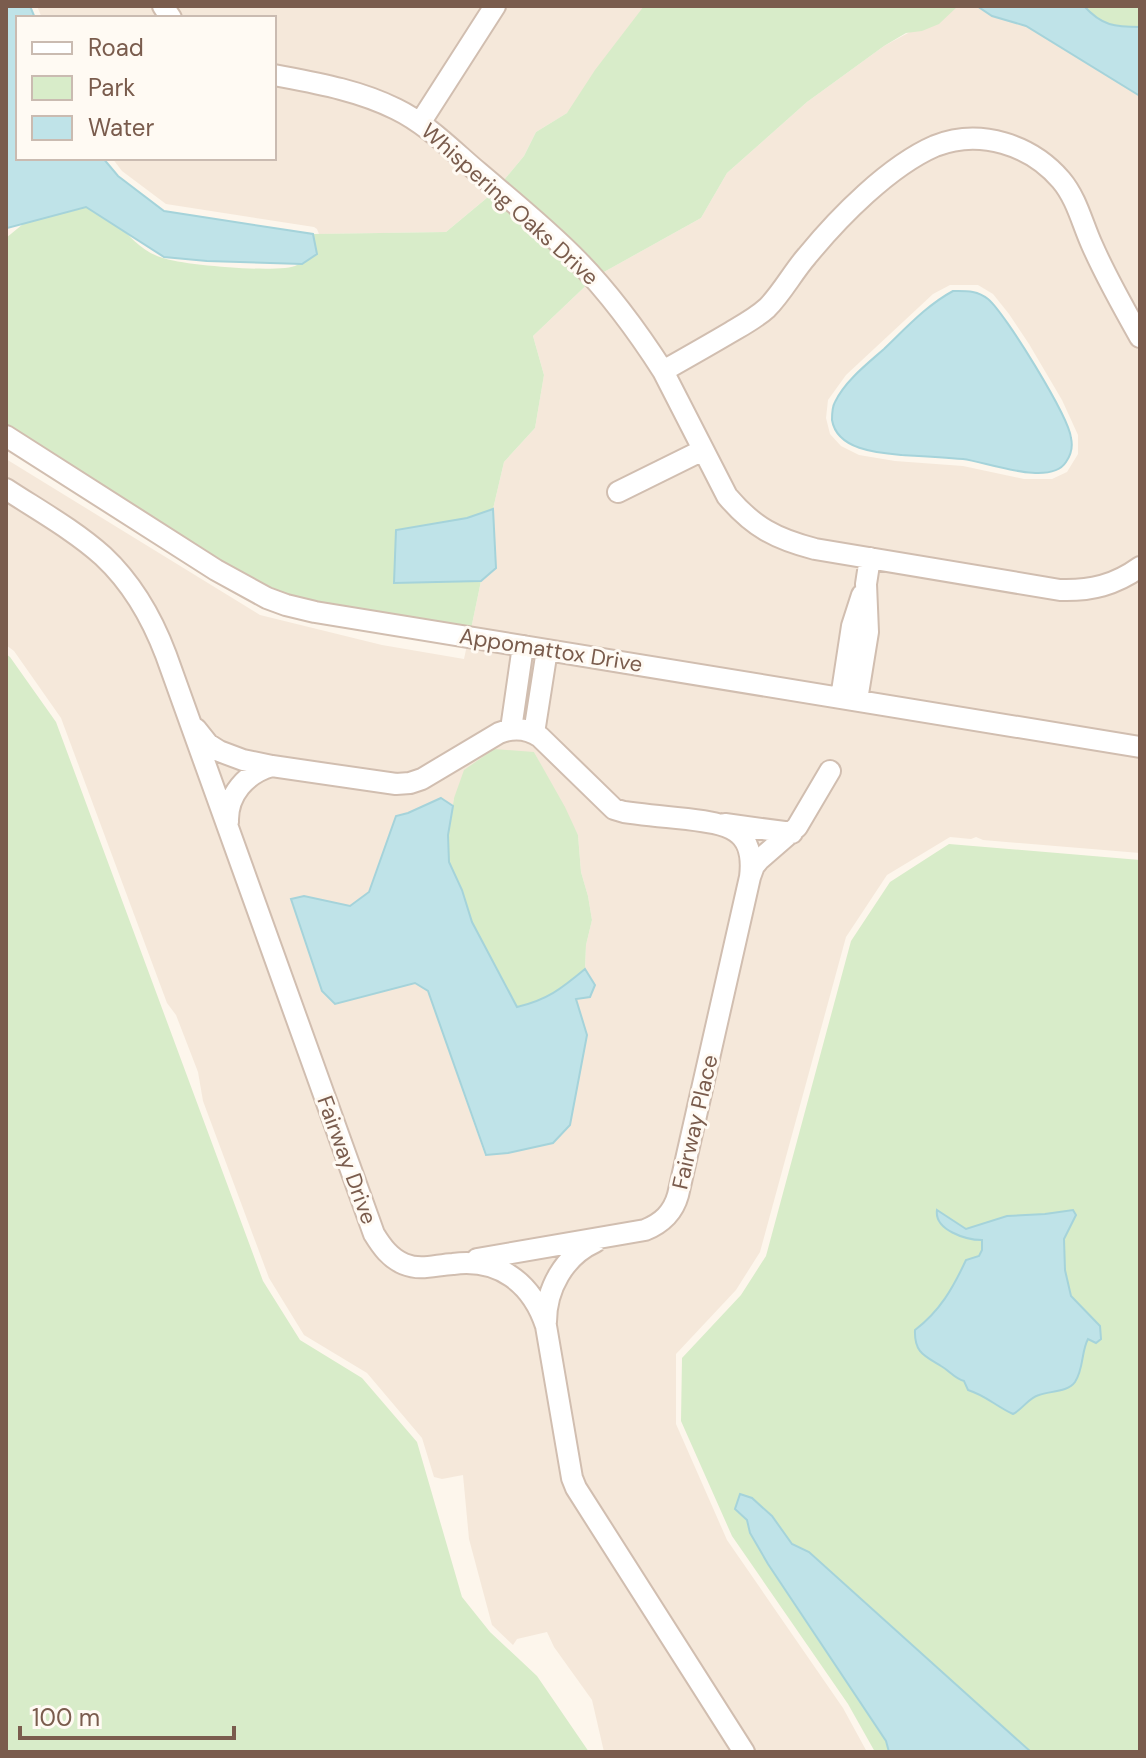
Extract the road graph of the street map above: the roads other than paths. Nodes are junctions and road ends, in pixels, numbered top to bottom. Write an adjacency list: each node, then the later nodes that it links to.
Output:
1 (495, 6): 3 (street)
2 (276, 75): 3 (street, Whispering Oaks Drive)
3 (420, 123): 5 (street, Whispering Oaks Drive)
4 (1140, 337): 5 (street)
5 (663, 371): 7 (street, Whispering Oaks Drive)
6 (6, 436): 12 (street, Appomattox Drive)
7 (703, 450): 9 (street); 10 (street, Whispering Oaks Drive)
8 (6, 489): 15 (street, Fairway Drive)
9 (618, 492)
10 (870, 558): 11 (street, Whispering Oaks Drive); 14 (street)
11 (1140, 567)
12 (523, 646): 13 (street, Appomattox Drive); 16 (street)
13 (547, 650): 14 (street, Appomattox Drive); 17 (street)
14 (849, 699): 18 (street, Appomattox Drive)
15 (189, 719): 19 (street); 22 (street, Fairway Drive)
16 (511, 729): 17 (street); 19 (street)
17 (534, 733): 21 (street)
18 (1140, 747)
19 (272, 766): 22 (street)
20 (830, 771): 23 (street)
21 (720, 823): 23 (street); 24 (street, Fairway Place)
22 (229, 830): 26 (street, Fairway Drive)
23 (792, 833): 24 (street)
24 (750, 877): 25 (street, Fairway Place)
25 (612, 1236): 26 (street, Fairway Place); 27 (street)
26 (453, 1263): 27 (street, Fairway Drive)
27 (546, 1326): 28 (street, Fairway Drive)
28 (744, 1752)

